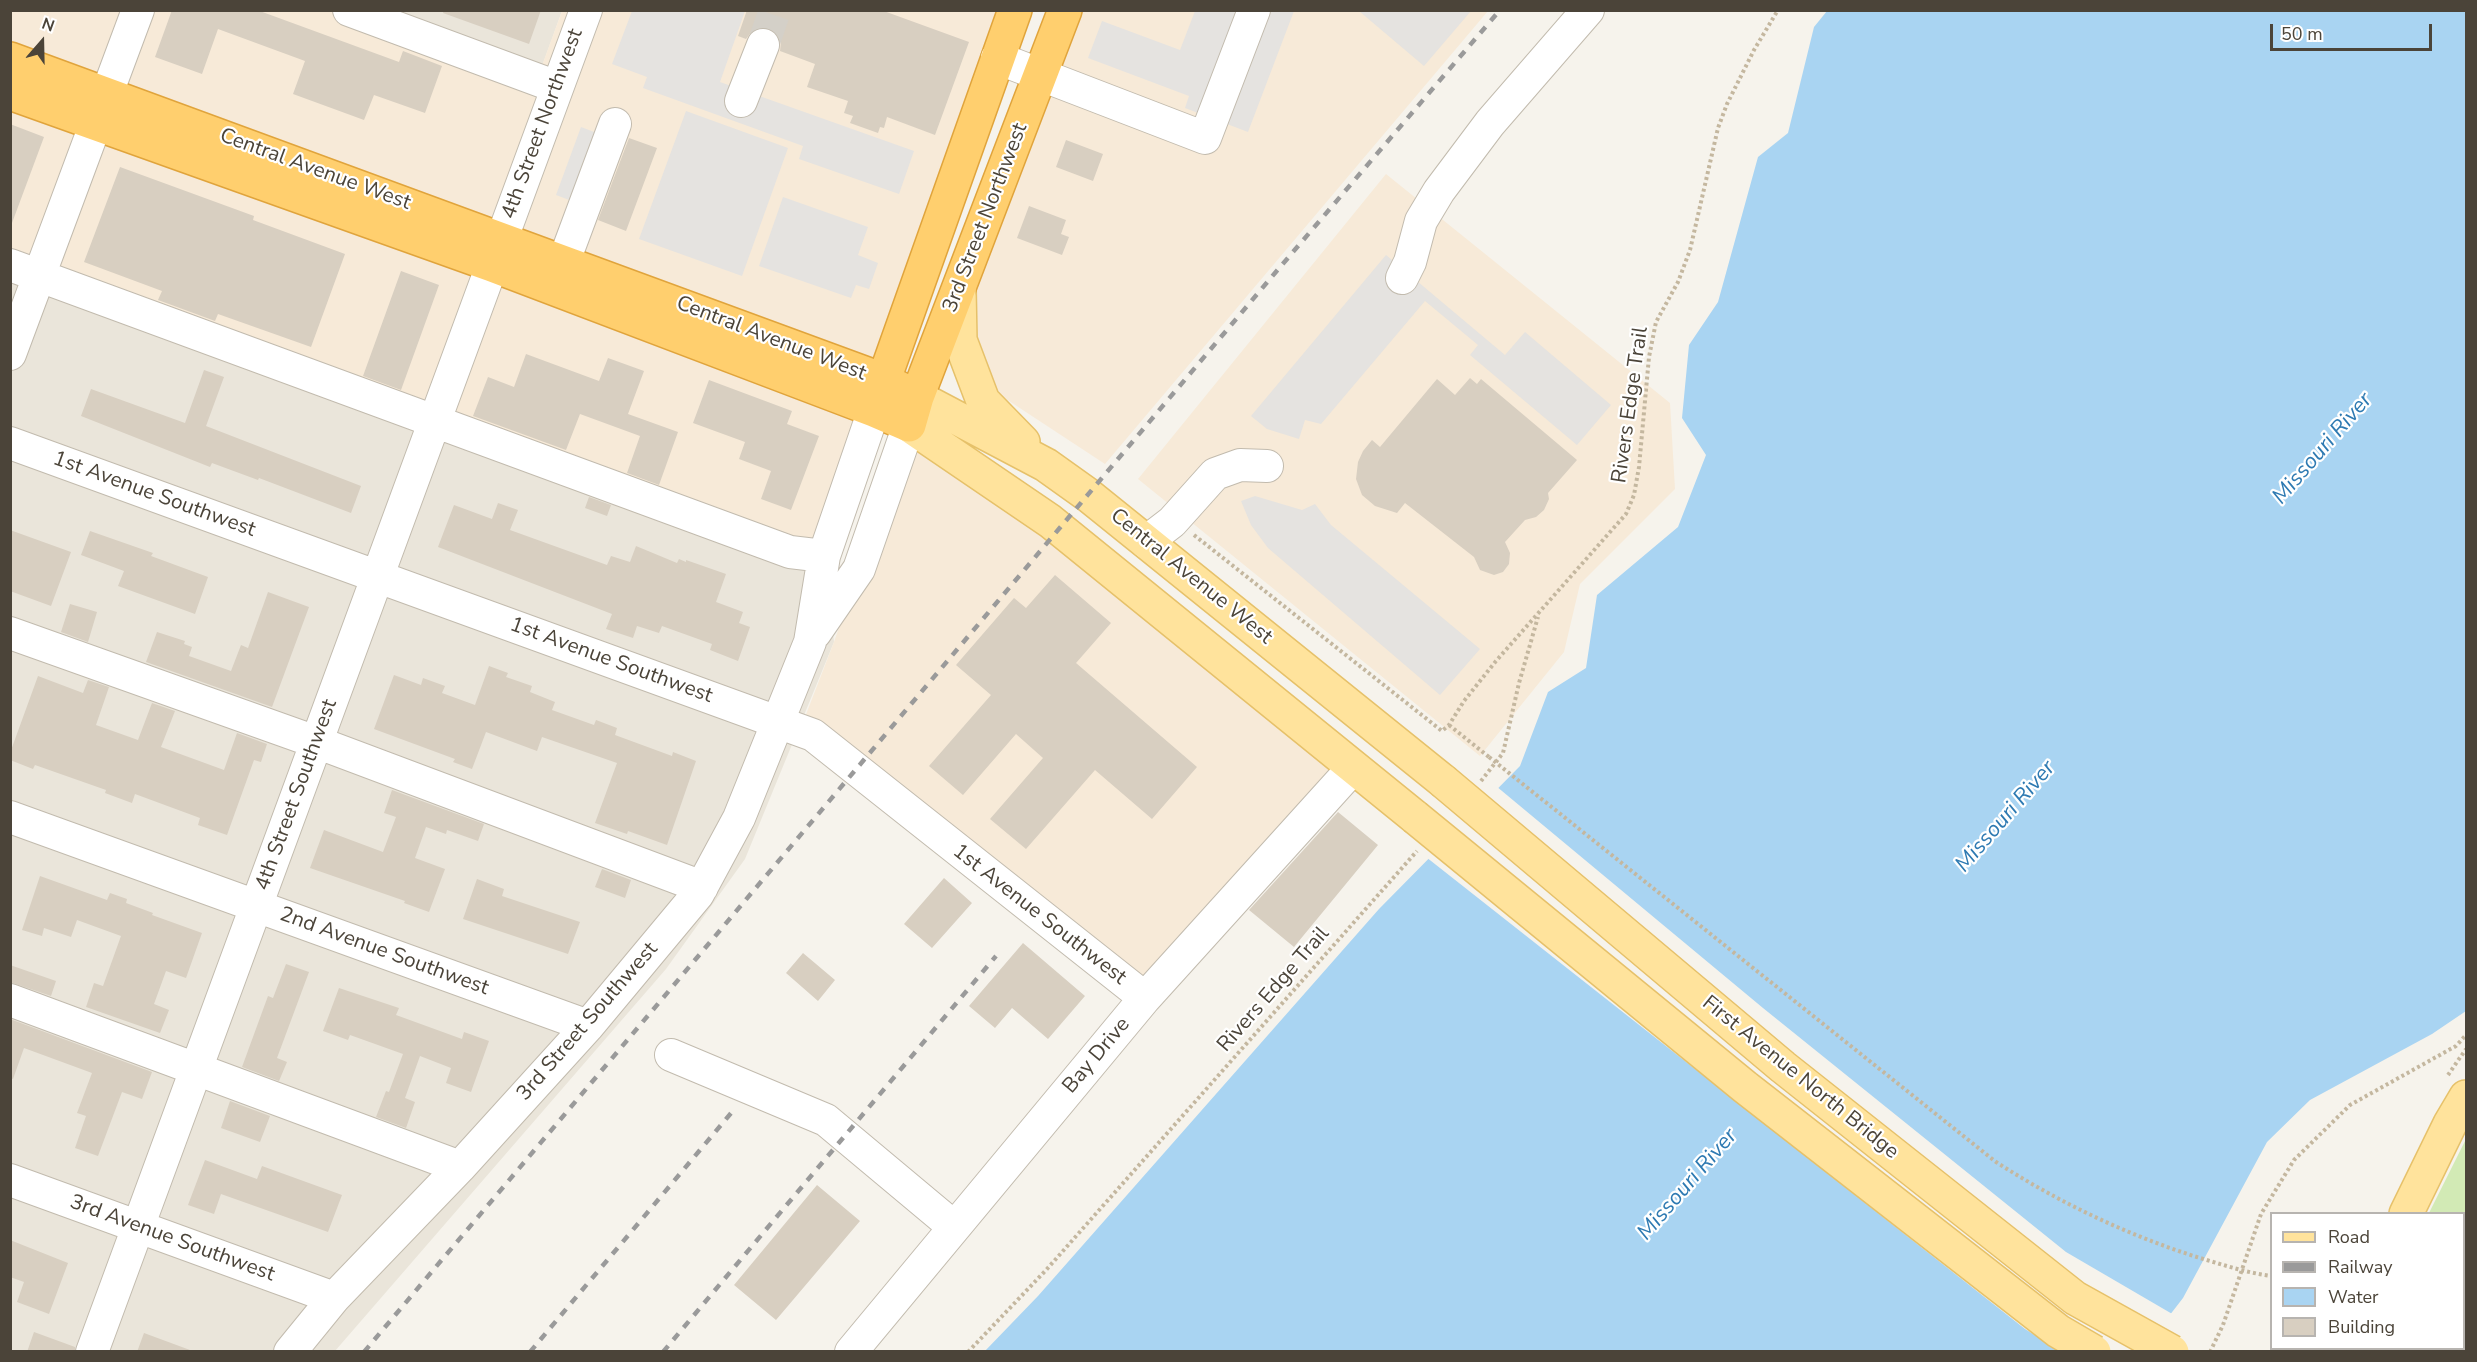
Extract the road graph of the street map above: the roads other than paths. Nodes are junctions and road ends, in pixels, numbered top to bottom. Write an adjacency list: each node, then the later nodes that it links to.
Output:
1 (349, 10): 12 (street)
2 (586, 10): 12 (street, 4th Street Northwest)
3 (1015, 10): 9 (highway, 3rd Street Northwest)
4 (1065, 10): 11 (highway, 3rd Street Northwest)
5 (1254, 10): 11 (street)
6 (1588, 10): 21 (street)
7 (134, 12): 15 (street)
8 (763, 45): 14 (street)
9 (998, 58): 11 (street); 24 (highway, 3rd Street Northwest)
10 (10, 59): 15 (highway, Central Avenue West)
11 (1041, 75): 22 (highway, 3rd Street Northwest)
12 (557, 87): 17 (street, 4th Street Northwest)
13 (10, 93): 15 (highway, Central Avenue West)
14 (741, 101)
15 (101, 108): 17 (highway, Central Avenue West); 20 (street)
16 (615, 124): 18 (street)
17 (496, 251): 18 (highway, Central Avenue West); 24 (highway, Central Avenue West); 26 (street, 4th Street Southwest)
18 (564, 261): 24 (highway, Central Avenue West)
19 (10, 265): 20 (street)
20 (40, 275): 23 (street); 26 (street)
21 (1402, 278)
22 (959, 289): 25 (highway, 3rd Street Northwest); 28 (main road)
23 (10, 354)
24 (878, 395): 25 (highway, Central Avenue West); 31 (street, 3rd Street Southwest)
25 (913, 411): 28 (main road, Central Avenue West); 34 (street, 3rd Street Southwest); 37 (main road, Central Avenue West)
26 (434, 421): 31 (street); 32 (street, 4th Street Southwest)
27 (10, 443): 32 (street, 1st Avenue Southwest)
28 (1046, 465): 30 (main road, Central Avenue West)
29 (1267, 466): 30 (street)
30 (1146, 542): 38 (main road, Central Avenue West)
31 (824, 556): 34 (street, 3rd Street Southwest)
32 (377, 576): 35 (street, 1st Avenue Southwest); 36 (street, 4th Street Southwest)
33 (10, 633): 36 (street)
34 (810, 642): 35 (street, 3rd Street Southwest)
35 (778, 723): 41 (street, 3rd Street Southwest); 43 (street, 1st Avenue Southwest)
36 (316, 742): 41 (street); 42 (street, 4th Street Southwest)
37 (1353, 768): 40 (main road, Central Avenue West); 43 (street, Bay Drive)
38 (1443, 781): 59 (main road, First Avenue North Bridge, bridge)
39 (10, 817): 42 (street, 2nd Avenue Southwest)
40 (1419, 830): 58 (main road, First Avenue North Bridge, bridge)
41 (702, 887): 45 (street, 3rd Street Southwest)
42 (256, 906): 45 (street, 2nd Avenue Southwest); 47 (street, 4th Street Southwest)
43 (1145, 998): 53 (street, Bay Drive)
44 (10, 1000): 47 (street)
45 (588, 1026): 49 (street, 3rd Street Southwest)
46 (671, 1055): 53 (street)
47 (196, 1069): 49 (street); 52 (street, 4th Street Southwest)
48 (2466, 1096): 51 (main road)
49 (460, 1167): 54 (street, 3rd Street Southwest)
50 (10, 1180): 52 (street, 3rd Avenue Southwest)
51 (2407, 1212)
52 (138, 1226): 54 (street, 3rd Avenue Southwest); 55 (street, 4th Street Southwest)
53 (954, 1227): 57 (street, Bay Drive)
54 (334, 1298): 56 (street, 3rd Street Southwest)
55 (92, 1352)
56 (290, 1352)
57 (851, 1352)
58 (2094, 1352)
59 (2172, 1352)

